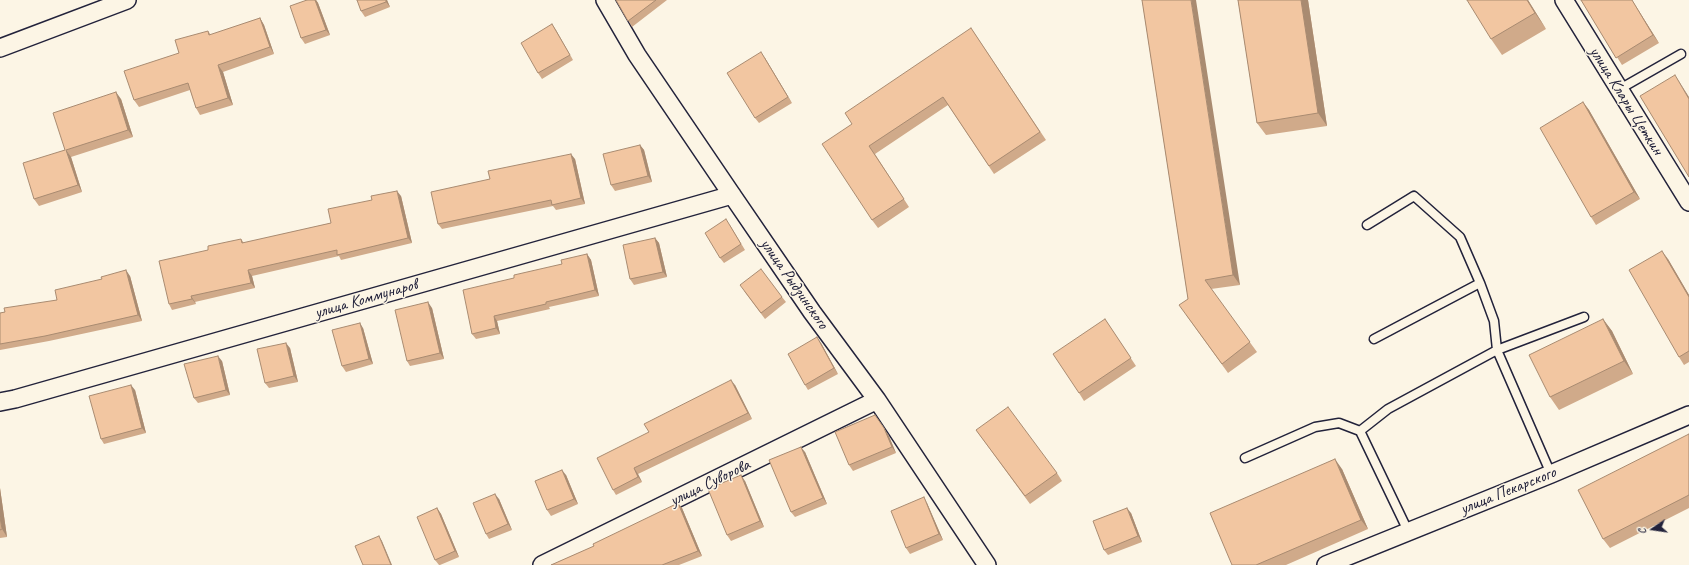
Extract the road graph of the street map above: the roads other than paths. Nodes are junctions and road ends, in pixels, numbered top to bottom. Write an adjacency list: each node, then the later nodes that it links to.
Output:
1 (605, 0): 7 (street, улица Рыдзинского)
2 (1564, 0): 6 (street, улица Клары Цеткин)
3 (119, 1): 4 (street)
4 (0, 48)
5 (1681, 54): 6 (lane)
6 (1618, 90): 8 (street, улица Клары Цеткин)
7 (732, 195): 14 (street, улица Рыдзинского); 15 (street, улица Коммунаров)
8 (1689, 202)
9 (1367, 224): 10 (lane)
10 (1480, 283): 12 (lane); 13 (lane)
11 (1584, 317): 13 (lane)
12 (1374, 339)
13 (1497, 350): 17 (lane); 19 (lane)
14 (877, 400): 21 (street, улица Суворова); 22 (street, улица Рыдзинского)
15 (0, 402)
16 (1689, 415): 19 (street, улица Пекарского)
17 (1360, 430): 18 (lane); 20 (lane)
18 (1245, 458)
19 (1551, 474): 20 (street, улица Пекарского)
20 (1408, 532): 23 (street, улица Пекарского)
21 (542, 565)
22 (987, 565)
23 (1326, 565)

